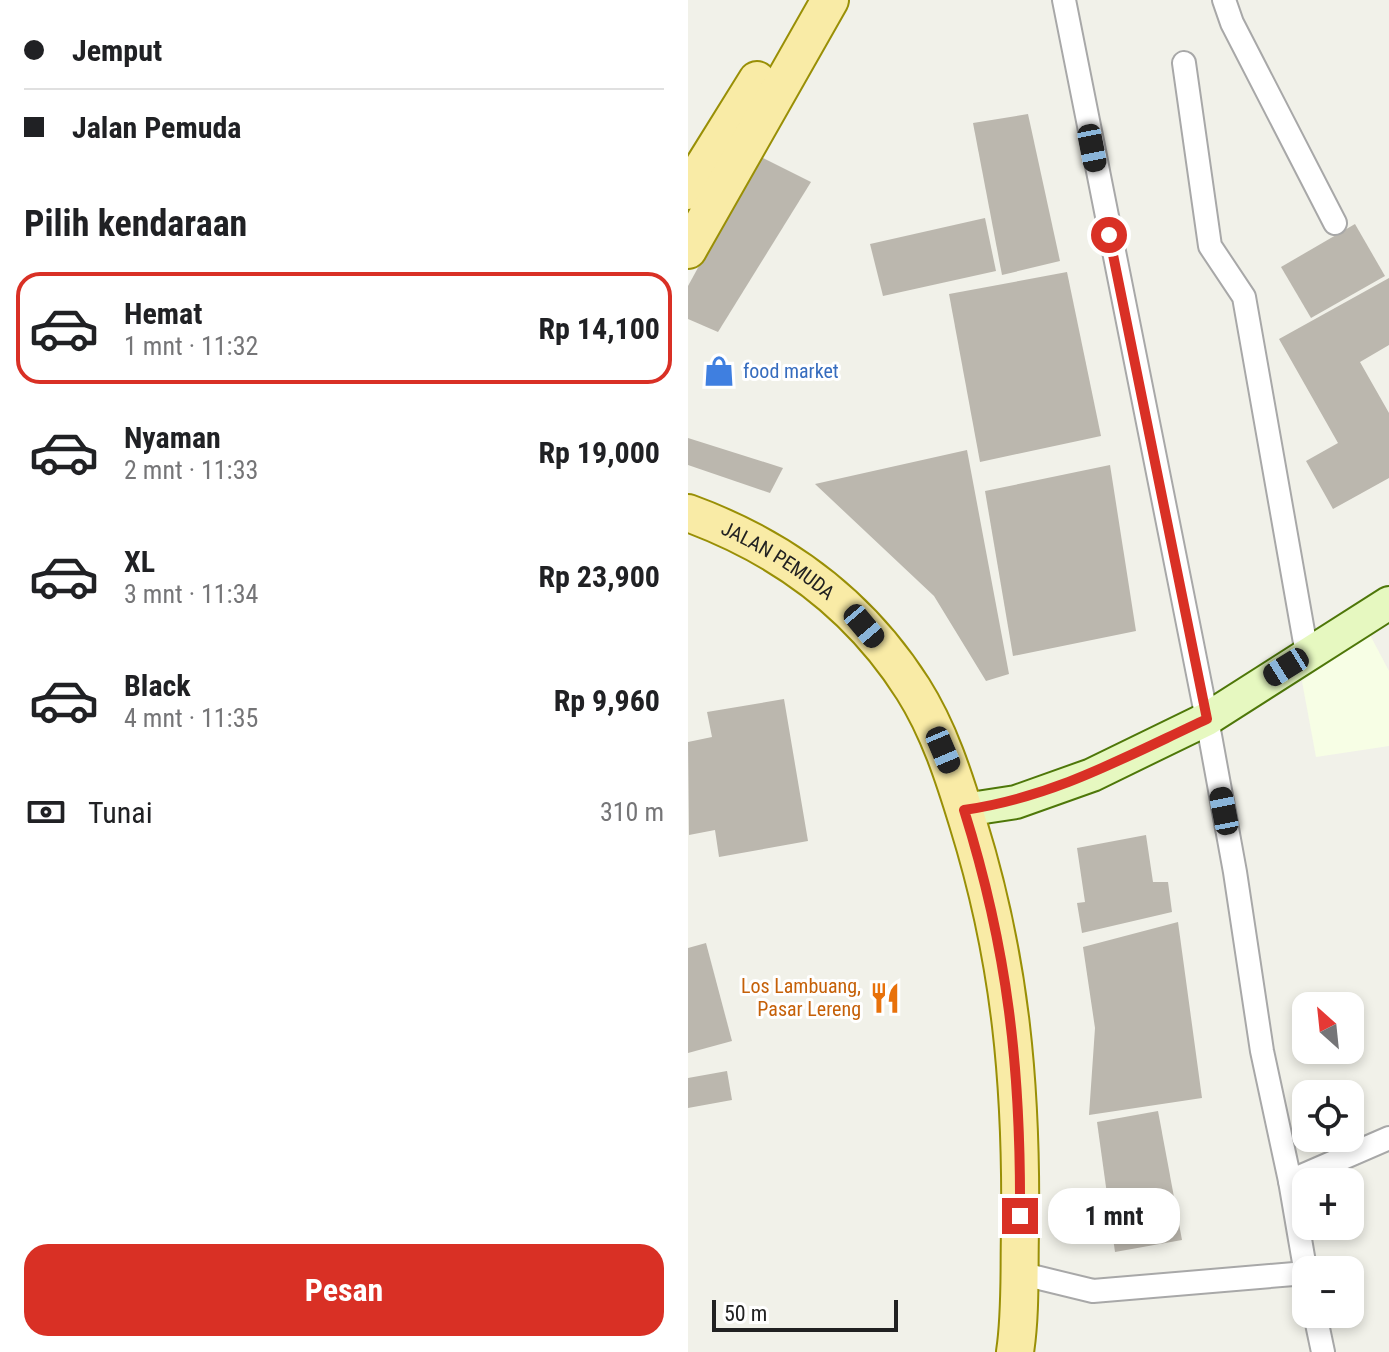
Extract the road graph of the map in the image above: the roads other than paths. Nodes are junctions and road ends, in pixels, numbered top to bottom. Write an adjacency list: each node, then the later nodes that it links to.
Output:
1 (804, 0): 6 (main road)
2 (830, 0): 8 (main road)
3 (1064, 0): 12 (street)
4 (1224, 0): 7 (street)
5 (1184, 63): 11 (street)
6 (688, 191)
7 (1335, 223)
8 (688, 250)
9 (688, 513): 13 (main road, JALAN PEMUDA)
10 (1389, 603): 11 (street)
11 (1307, 654): 12 (street)
12 (1207, 719): 13 (street); 15 (street)
13 (964, 810): 17 (main road, JALAN PEMUDA)
14 (1389, 1138): 15 (street)
15 (1290, 1181): 16 (street)
16 (1303, 1256)
17 (1019, 1273): 18 (street); 20 (main road, JALAN PEMUDA)
18 (1292, 1275)
19 (1318, 1328): 21 (street)
20 (1015, 1352)
21 (1323, 1352)

